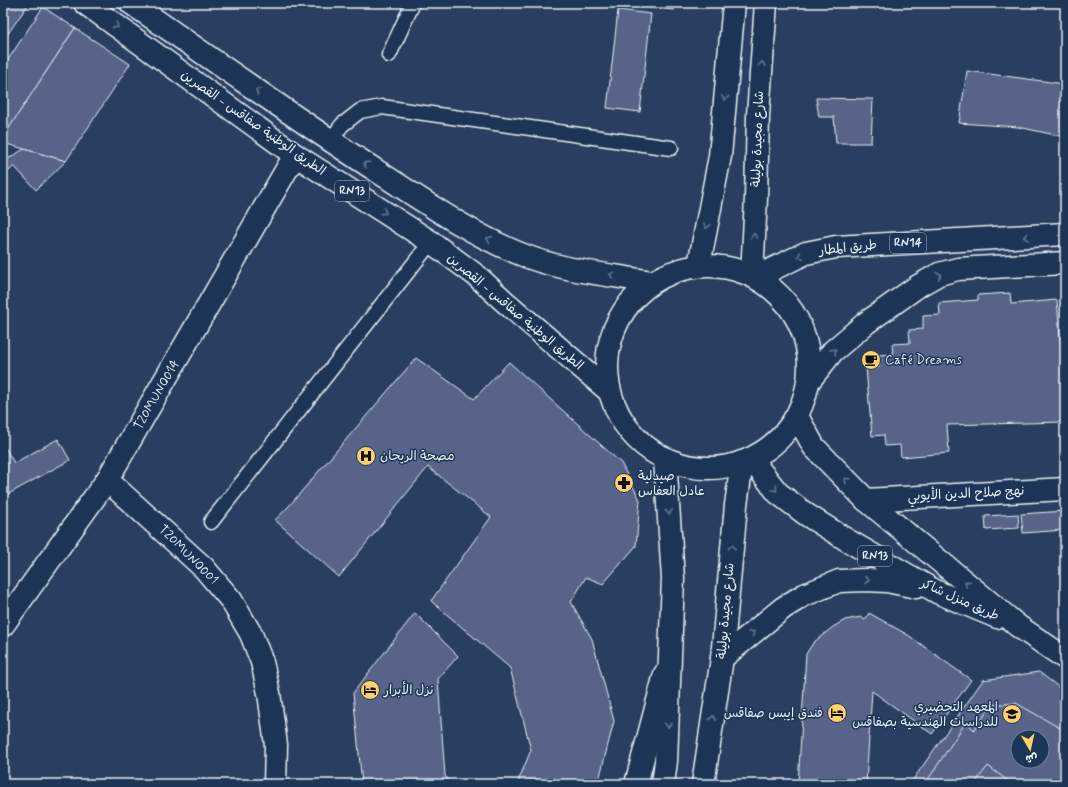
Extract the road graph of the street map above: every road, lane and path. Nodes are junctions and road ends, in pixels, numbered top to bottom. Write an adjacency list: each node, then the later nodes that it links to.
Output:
1 (85, 3): 9 (main road, الطريق الوطنية صفاقس - القصرين / RN13, one-way to 9)
2 (131, 3): 7 (main road, RN13, one-way to 2)
3 (413, 3): 6 (lane)
4 (734, 3): 13 (main road, one-way to 13)
5 (766, 3): 14 (main road, شارع مجيدة بوليلة, one-way to 5)
6 (389, 55)
7 (330, 141): 8 (lane); 15 (main road, RN13, one-way to 7)
8 (671, 148)
9 (295, 154): 11 (main road, الطريق الوطنية صفاقس - القصرين / RN13, one-way to 11); 21 (main road, T20MUN0014)
10 (1065, 234): 14 (main road, طريق المطار / RN14, one-way to 14)
11 (431, 242): 17 (main road, الطريق الوطنية صفاقس - القصرين / RN13); 24 (lane)
12 (1065, 263): 16 (main road, one-way to 12)
13 (699, 265): 14 (main road); 15 (main road)
14 (754, 276): 16 (main road)
15 (651, 282): 17 (main road)
16 (809, 381): 18 (main road)
17 (609, 391): 19 (main road)
18 (797, 416): 20 (main road); 23 (main road, طريق منزل شاكر / RN13, one-way to 18)
19 (664, 459): 20 (main road); 28 (main road, one-way to 28)
20 (747, 461): 25 (main road, طريق منزل شاكر / RN13, one-way to 25); 29 (main road, شارع مجيدة بوليلة, one-way to 20)
21 (108, 480): 26 (main road, T20MUN0014); 32 (main road, T20MUN0001)
22 (1065, 489): 23 (main road, نهج صلاح الدين الأيوبي)
23 (866, 500): 27 (main road, طريق منزل شاكر / RN13, one-way to 23)
24 (211, 522)
25 (937, 592): 27 (main road, طريق منزل شاكر / RN13); 29 (main road, one-way to 25)
26 (3, 625)
27 (1018, 626): 30 (main road, طريق منزل شاكر / RN13)
28 (670, 653): 33 (main road); 34 (main road, one-way to 34)
29 (722, 658): 31 (main road, شارع مجيدة بوليلة, one-way to 29)
30 (1065, 658)
31 (706, 760): 35 (main road, شارع مجيدة بوليلة); 36 (lane, شارع مجيدة بوليلة)
32 (275, 784)
33 (636, 784)
34 (662, 784)
35 (703, 784)
36 (710, 784)

